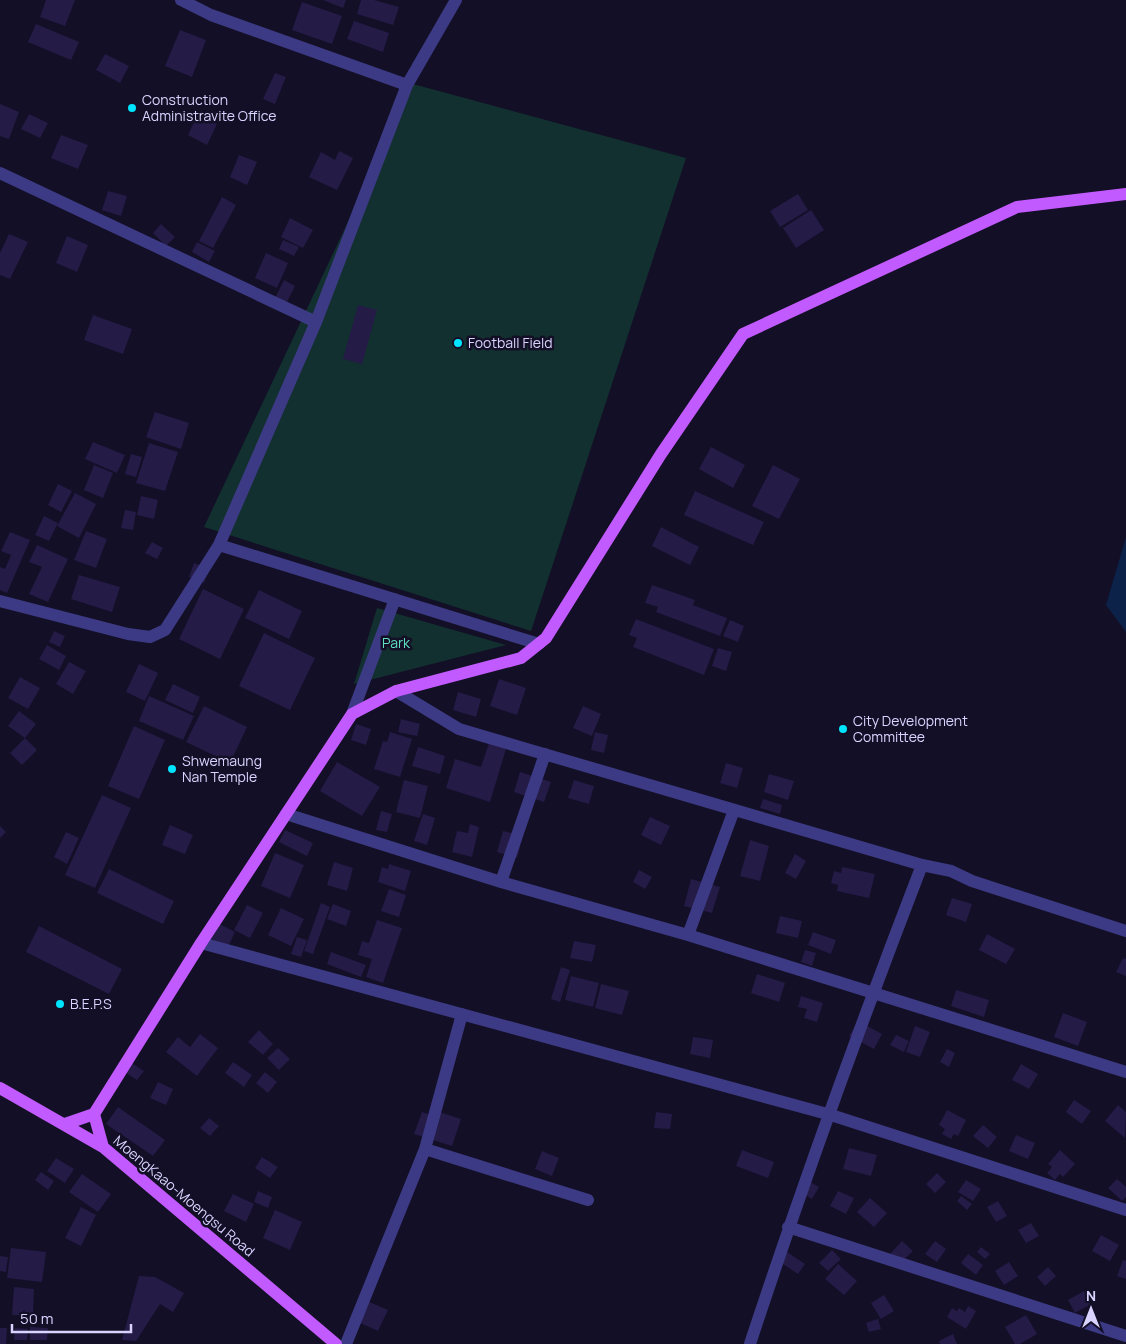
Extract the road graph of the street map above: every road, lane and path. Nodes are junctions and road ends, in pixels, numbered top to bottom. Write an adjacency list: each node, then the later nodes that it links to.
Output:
1 (181, 0): 3 (street)
2 (456, 0): 3 (street)
3 (407, 85): 6 (street)
4 (0, 172): 6 (street)
5 (1126, 194): 10 (main road)
6 (316, 322): 7 (street)
7 (219, 545): 8 (street); 9 (street)
8 (395, 599): 10 (street); 12 (street)
9 (0, 601)
10 (539, 644): 11 (main road)
11 (396, 691): 12 (main road); 13 (street)
12 (352, 714): 15 (main road)
13 (546, 754): 14 (street); 17 (street)
14 (734, 810): 16 (street); 19 (street)
15 (286, 814): 17 (street); 20 (main road)
16 (922, 865): 18 (street); 21 (street)
17 (501, 882): 19 (street)
18 (1126, 931)
19 (688, 935): 21 (street)
20 (201, 943): 22 (street); 25 (main road)
21 (872, 994): 23 (street); 26 (street)
22 (462, 1014): 26 (street); 29 (street)
23 (1126, 1072)
24 (0, 1088): 27 (main road, MoengKaao-Moengsu Road)
25 (94, 1114): 27 (main road); 28 (main road)
26 (830, 1115): 31 (street); 32 (street)
27 (65, 1124): 28 (main road, MoengKaao-Moengsu Road)
28 (103, 1147): 34 (main road, MoengKaao-Moengsu Road)
29 (425, 1149): 30 (street); 35 (street)
30 (588, 1200)
31 (1126, 1210)
32 (788, 1227): 33 (street); 36 (street)
33 (1126, 1336)
34 (336, 1344)
35 (346, 1344)
36 (750, 1344)

